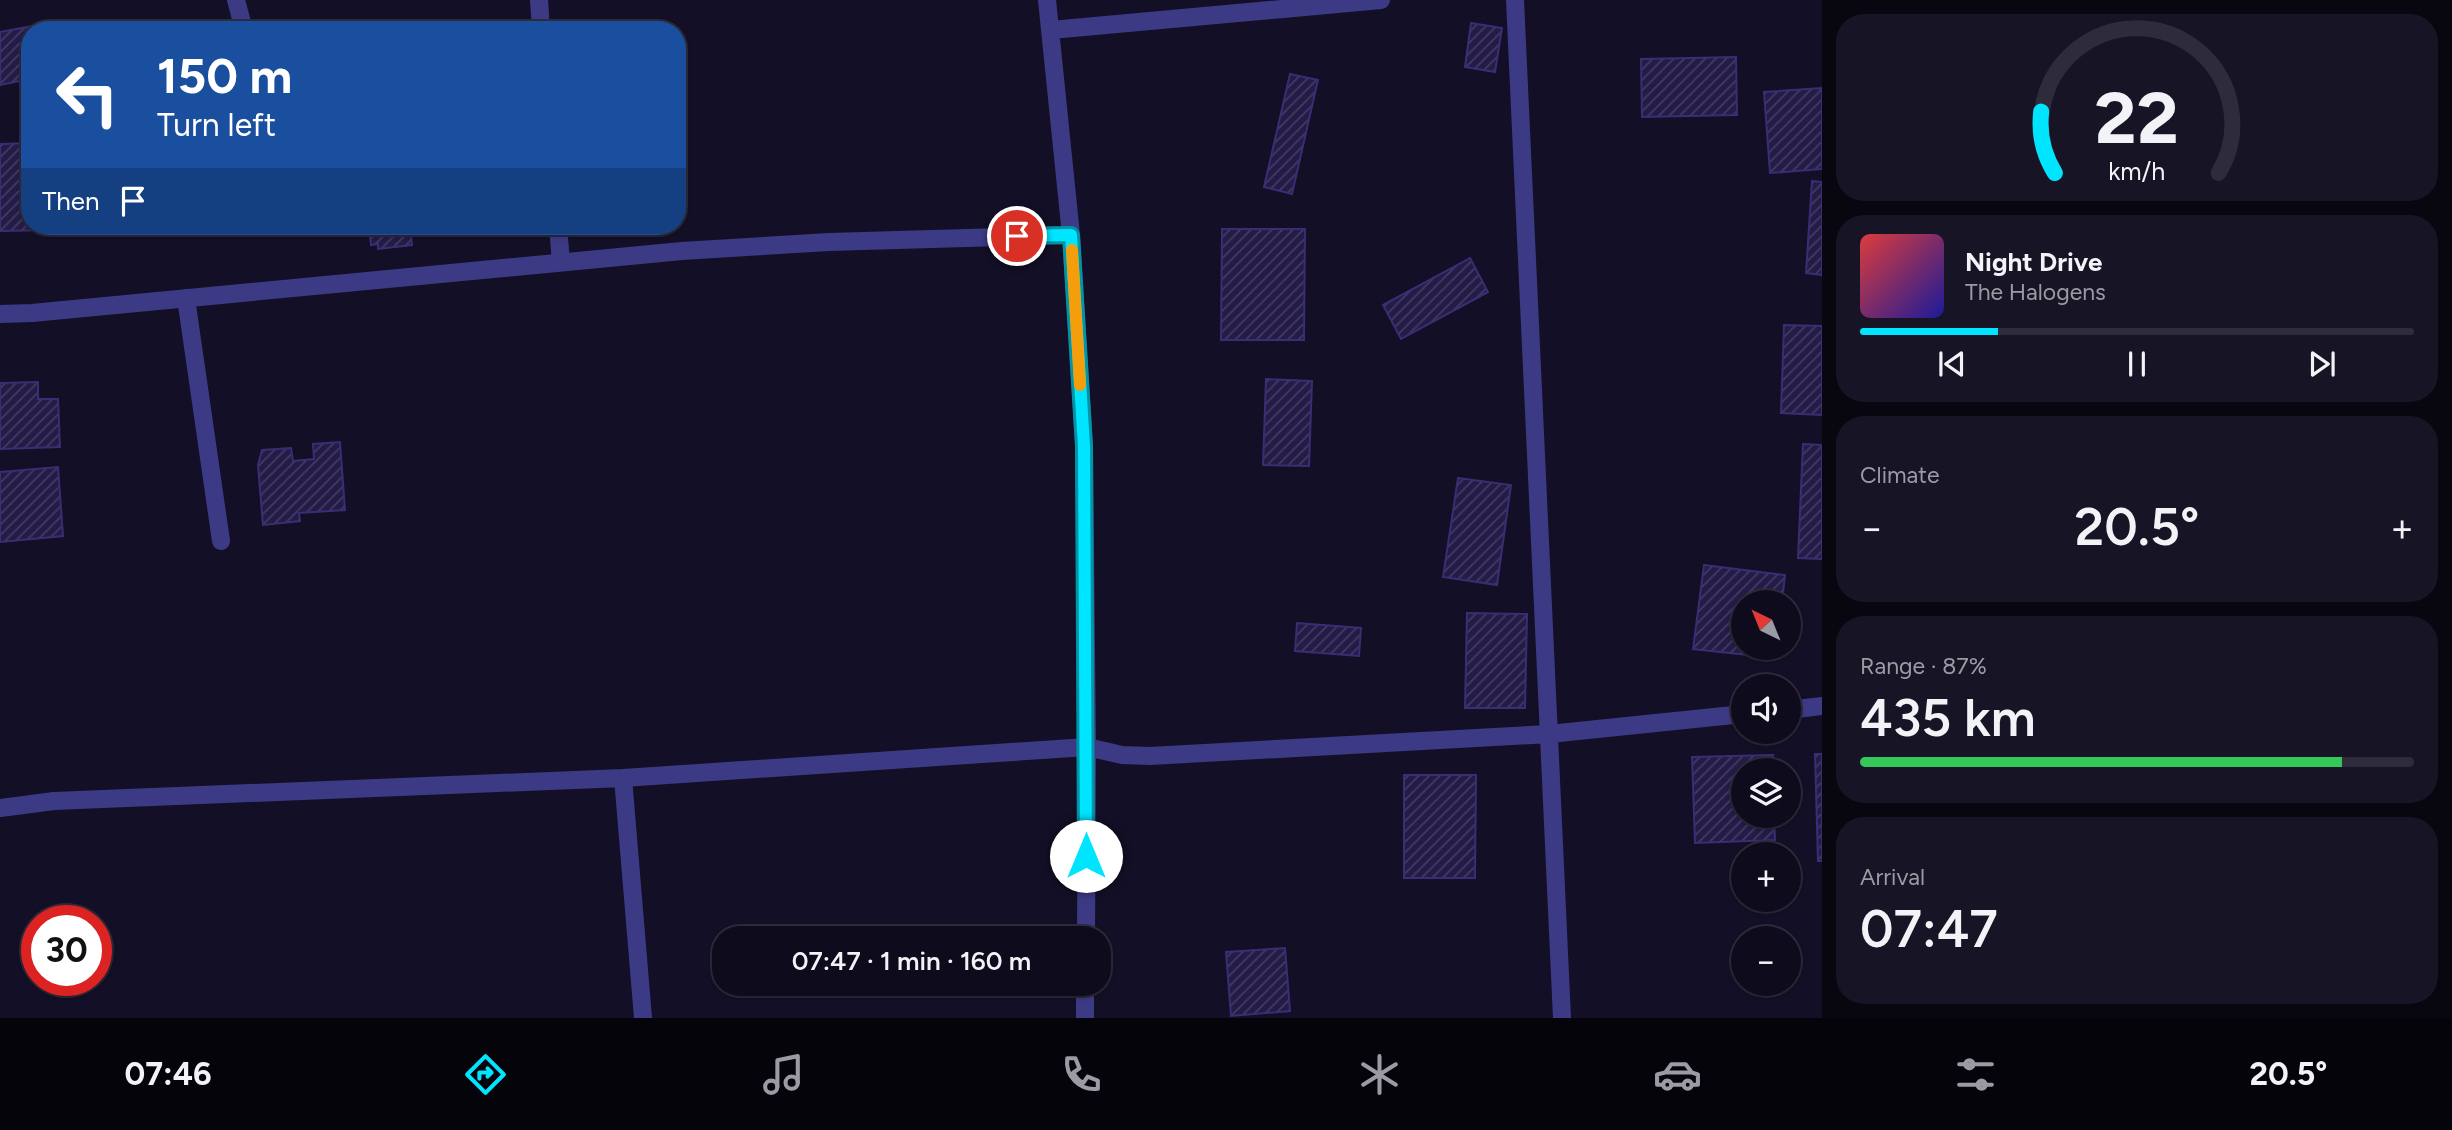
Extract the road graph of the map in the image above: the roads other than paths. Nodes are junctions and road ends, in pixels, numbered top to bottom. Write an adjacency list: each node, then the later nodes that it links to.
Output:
1 (236, 0): 6 (street)
2 (539, 0): 7 (street)
3 (1046, 0): 8 (street)
4 (1381, 0): 8 (street)
5 (1515, 0): 18 (street)
6 (242, 21)
7 (540, 21)
8 (1051, 30): 10 (street)
9 (559, 235): 11 (street)
10 (1071, 235): 11 (street); 19 (street)
11 (561, 262): 12 (street)
12 (186, 298): 13 (street); 14 (street)
13 (0, 314)
14 (220, 541)
15 (1822, 706): 16 (street)
16 (1801, 708)
17 (1731, 715): 18 (street)
18 (1549, 734): 19 (street); 26 (street)
19 (1087, 747): 20 (street); 22 (street)
20 (623, 778): 21 (street); 24 (street)
21 (0, 808)
22 (1086, 926)
23 (1085, 996): 25 (street)
24 (643, 1018)
25 (1085, 1018)
26 (1562, 1018)

